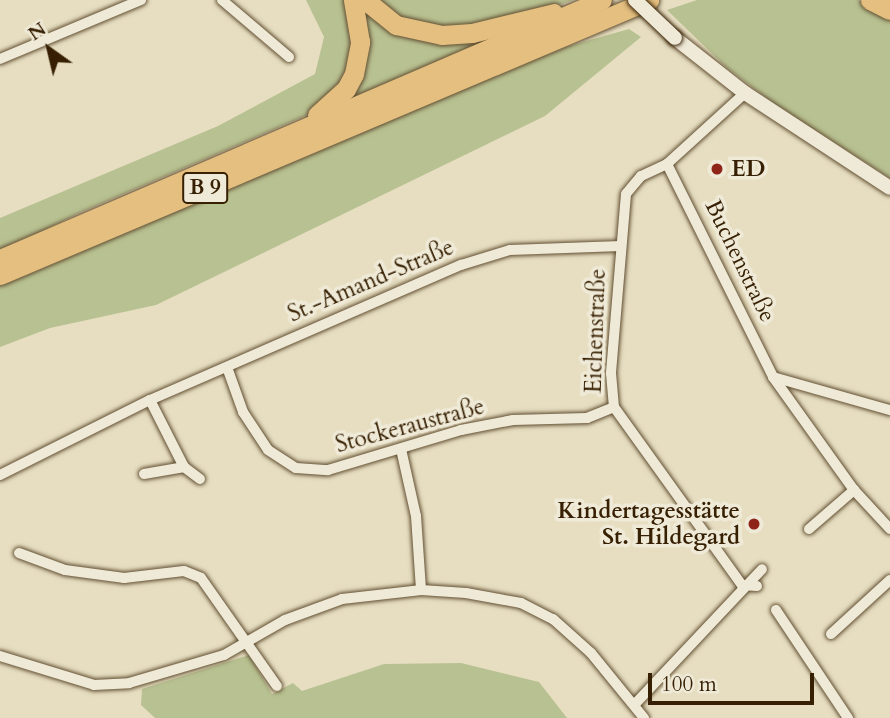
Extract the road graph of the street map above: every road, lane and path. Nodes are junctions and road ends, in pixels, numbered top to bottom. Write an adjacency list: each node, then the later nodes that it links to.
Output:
1 (141, 0): 11 (street)
2 (222, 0): 10 (street)
3 (354, 0): 13 (highway)
4 (365, 0): 5 (highway)
5 (602, 0): 13 (highway, B 9)
6 (635, 0): 12 (main road, bridge)
7 (649, 0): 18 (highway, B 9)
8 (870, 0): 9 (highway)
9 (890, 10)
10 (289, 57)
11 (0, 59)
12 (744, 93): 14 (street, Eichenstraße); 15 (main road)
13 (298, 129): 17 (highway, B 9)
14 (667, 164): 16 (street, Eichenstraße); 20 (street, Buchenstraße)
15 (890, 188)
16 (621, 246): 19 (street, St.-Amand-Straße); 22 (street, Eichenstraße)
17 (0, 259)
18 (0, 275)
19 (228, 370): 21 (street, St.-Amand-Straße); 24 (street, Stockeraustraße)
20 (773, 377): 23 (street); 29 (street, Buchenstraße)
21 (150, 400): 25 (street); 27 (street, St.-Amand-Straße)
22 (614, 407): 24 (street, Stockeraustraße); 35 (street, Eichenstraße)
23 (890, 410)
24 (401, 449): 37 (street)
25 (184, 467): 26 (street); 28 (street)
26 (144, 474)
27 (0, 475)
28 (200, 479)
29 (854, 490): 30 (street); 31 (street, Buchenstraße)
30 (809, 529)
31 (890, 529)
32 (19, 553): 40 (street)
33 (762, 569): 35 (street)
34 (890, 580): 39 (street)
35 (742, 586): 36 (street); 43 (street)
36 (757, 586)
37 (421, 590): 40 (street); 43 (street)
38 (776, 610): 45 (street)
39 (831, 634)
40 (250, 643): 41 (street); 42 (street)
41 (0, 656)
42 (277, 687)
43 (635, 704): 44 (street)
44 (644, 718)
45 (848, 718)

